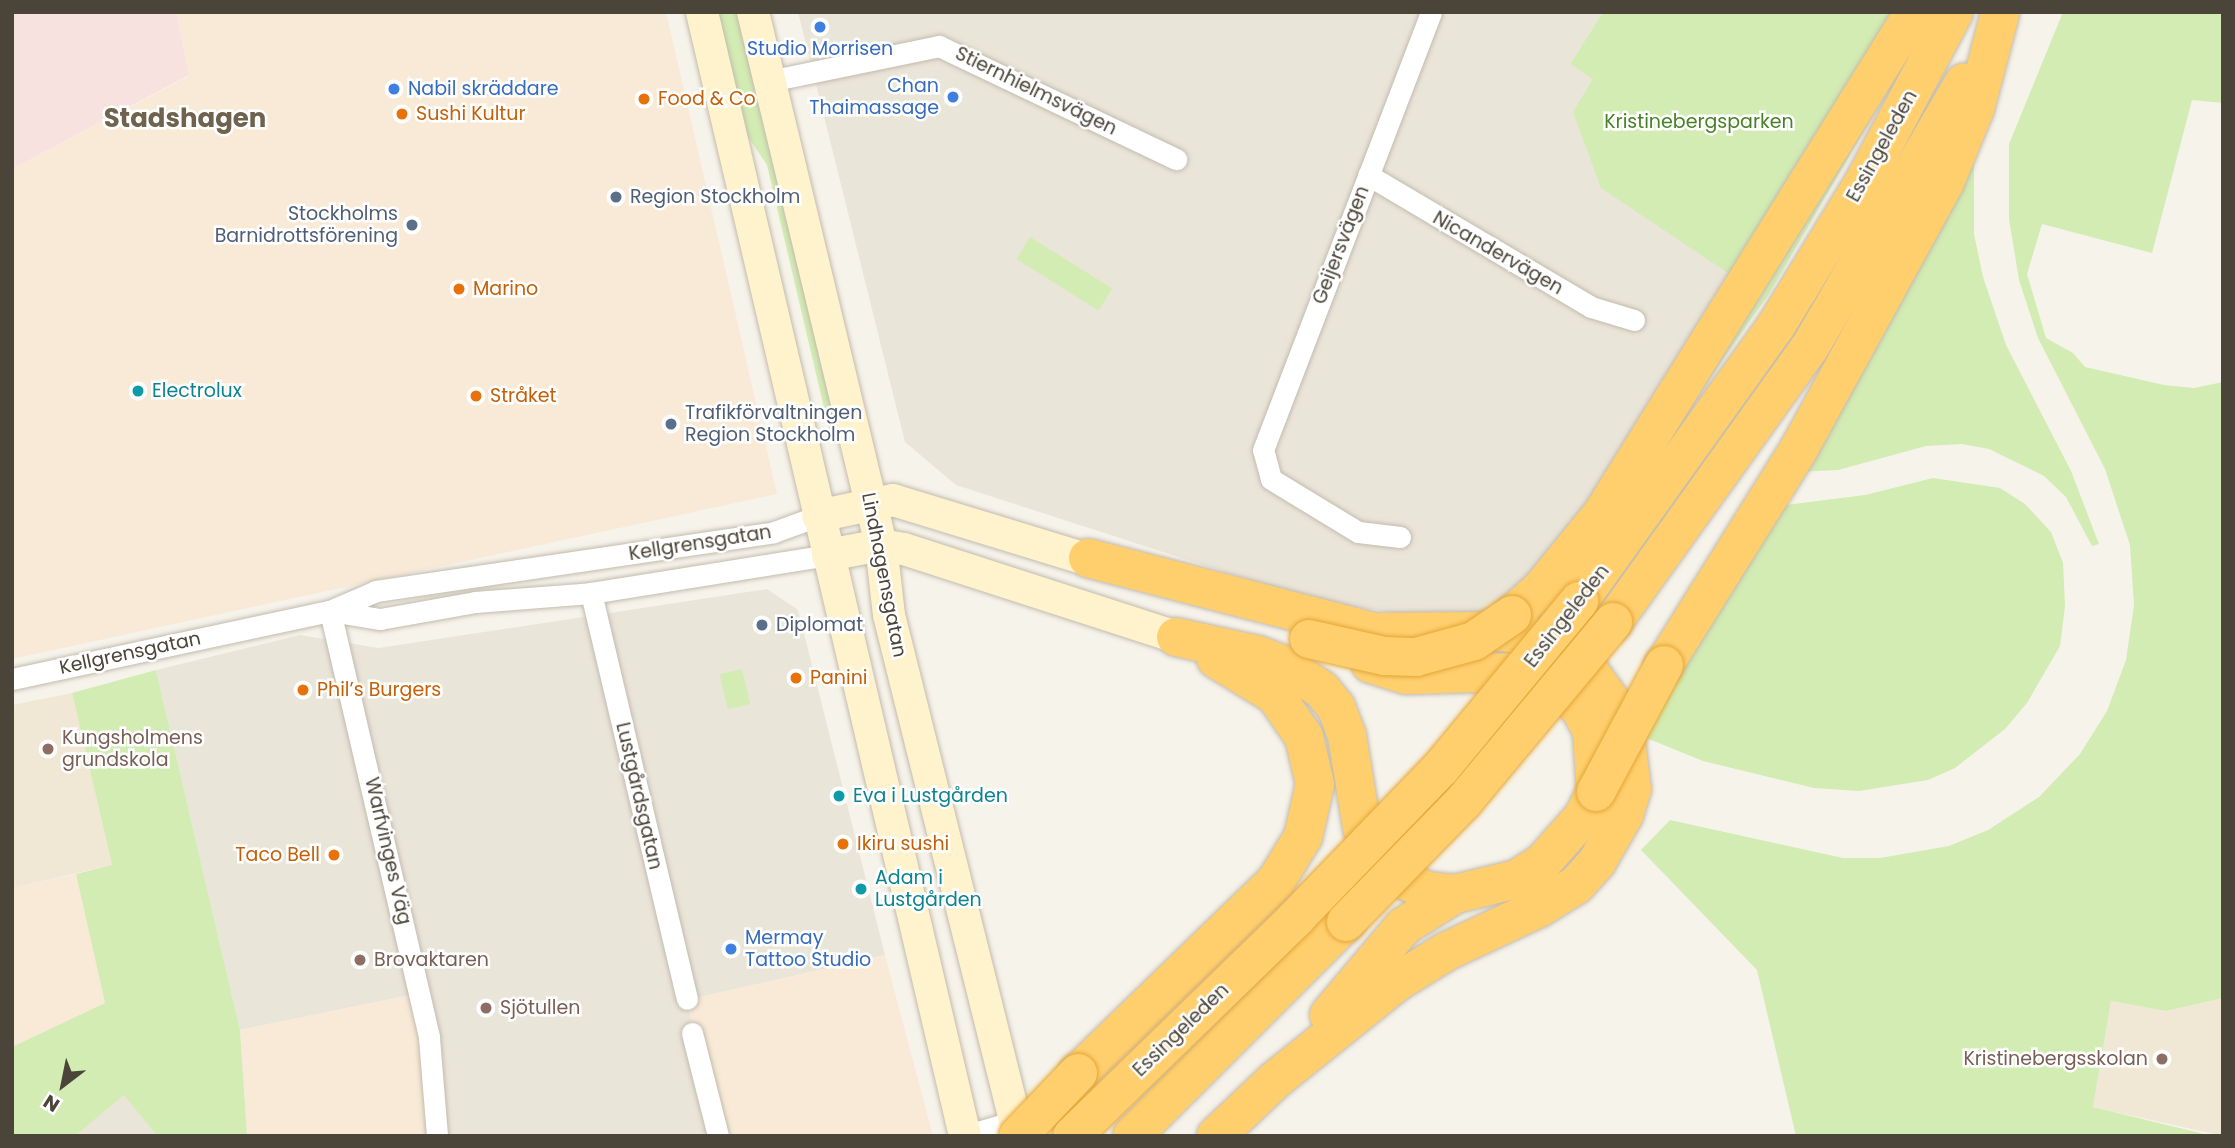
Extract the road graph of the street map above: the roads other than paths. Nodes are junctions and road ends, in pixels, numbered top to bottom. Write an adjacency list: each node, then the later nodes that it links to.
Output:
1 (702, 12): 12 (street)
2 (753, 12): 7 (street, Lindhagensgatan)
3 (1431, 12): 9 (street, Geijersvägen)
4 (1914, 12): 21 (highway, bridge)
5 (1954, 12): 35 (highway, Essingeleden, bridge)
6 (2001, 13): 24 (highway, bridge); 36 (highway, Essingeleden, bridge)
7 (769, 81): 8 (street, Stiernhielmsvägen); 11 (street, Lindhagensgatan)
8 (1176, 159)
9 (1368, 175): 10 (street, Nicandervägen); 13 (street, Geijersvägen)
10 (1634, 320)
11 (871, 503): 12 (street, Kellgrensgatan); 14 (street, Lindhagensgatan); 16 (street, Kellgrensgatan)
12 (818, 516): 15 (street); 19 (street, Kellgrensgatan)
13 (1400, 537)
14 (881, 545): 15 (street, Kellgrensgatan); 20 (street, Kellgrensgatan); 25 (street, Lindhagensgatan)
15 (828, 555): 17 (street, Kellgrensgatan); 26 (street)
16 (1088, 558): 18 (street, Kellgrensgatan); 30 (highway)
17 (591, 593): 19 (street, Kellgrensgatan); 28 (street, Lustgårdsgatan)
18 (1182, 595): 21 (highway)
19 (330, 611): 22 (street, Kellgrensgatan); 32 (street, Warfvinges Väg)
20 (1175, 637): 23 (highway)
21 (1309, 639): 24 (highway, bridge)
22 (12, 679)
23 (1296, 693): 27 (highway, bridge); 31 (highway, bridge)
24 (1596, 792): 27 (highway)
25 (937, 807): 26 (street); 31 (street, Lindhagensgatan)
26 (888, 813): 34 (street)
27 (1455, 894): 30 (highway)
28 (687, 999)
29 (692, 1033): 33 (street)
30 (1273, 1081): 37 (highway)
31 (1017, 1131): 34 (street)
32 (437, 1136)
33 (718, 1136)
34 (965, 1136)
35 (1072, 1136)
36 (1132, 1136)
37 (1216, 1136)

